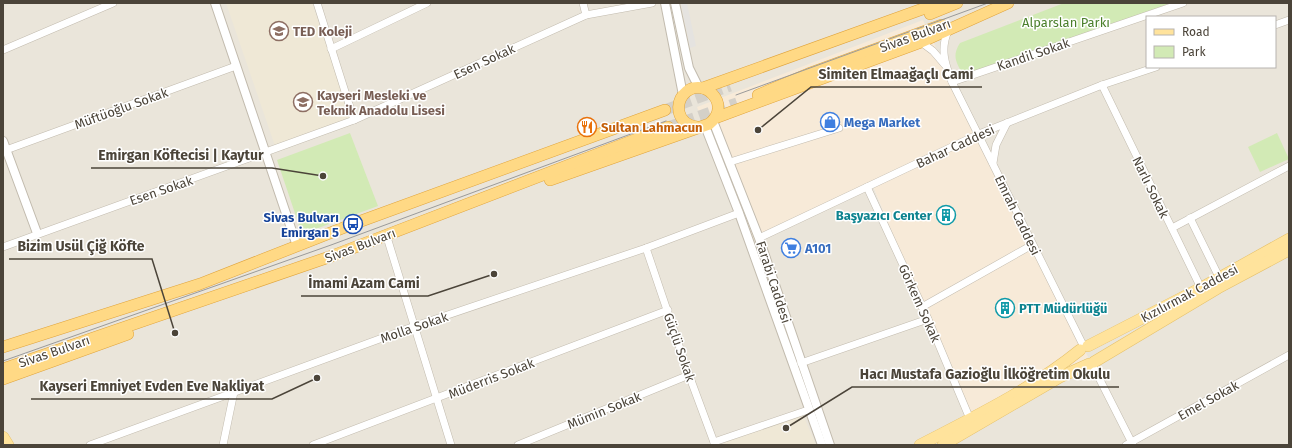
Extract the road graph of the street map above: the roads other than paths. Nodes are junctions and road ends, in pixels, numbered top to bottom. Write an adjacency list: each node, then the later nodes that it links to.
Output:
1 (113, 3): 22 (street)
2 (215, 3): 23 (street)
3 (317, 3): 21 (street)
4 (427, 3): 21 (street)
5 (583, 3): 14 (street)
6 (652, 3): 14 (street, Esen Sokak)
7 (665, 3): 30 (street)
8 (675, 3): 29 (street)
9 (939, 3): 29 (highway)
10 (957, 3): 28 (highway, Sivas Bulvarı)
11 (1004, 3): 31 (highway, Sivas Bulvarı)
12 (1008, 3): 19 (highway)
13 (1183, 3): 15 (street, Kandil Sokak)
14 (586, 15): 33 (street, Esen Sokak)
15 (1151, 16)
16 (1146, 18): 26 (street, Kandil Sokak)
17 (1289, 20): 18 (street)
18 (1276, 25)
19 (948, 31): 20 (highway); 24 (street)
20 (921, 42): 24 (street); 34 (highway)
21 (331, 49): 33 (street)
22 (3, 50)
23 (236, 66): 40 (street, Müftüoğlu Sokak); 41 (street)
24 (946, 67): 26 (street, Emrah Caddesi)
25 (1153, 68): 27 (street, Bahar Caddesi)
26 (952, 82): 38 (street, Emrah Caddesi)
27 (1102, 85): 35 (street, Bahar Caddesi); 49 (street, Narlı Sokak)
28 (730, 86)
29 (701, 88): 30 (highway); 34 (highway)
30 (682, 97): 34 (highway); 46 (highway)
31 (737, 103)
32 (665, 110): 46 (highway, Sivas Bulvarı)
33 (354, 120): 41 (street, Esen Sokak)
34 (708, 123): 42 (street, Farabi Caddesi); 47 (street, Farabi Caddesi); 51 (highway)
35 (1007, 123): 38 (street, Bahar Caddesi); 43 (street)
36 (668, 127): 51 (highway, Sivas Bulvarı)
37 (839, 128): 42 (street)
38 (979, 134): 43 (street, Emrah Caddesi); 45 (street, Bahar Caddesi)
39 (3, 141): 40 (street)
40 (6, 150): 50 (street)
41 (265, 153): 50 (street, Esen Sokak); 55 (street)
42 (730, 162): 52 (street, Farabi Caddesi)
43 (993, 163): 54 (street, Emrah Caddesi)
44 (1289, 166): 48 (street)
45 (867, 187): 52 (street, Bahar Caddesi); 63 (street, Görkem Sokak)
46 (410, 204): 55 (highway, Sivas Bulvarı)
47 (739, 213): 57 (street, Molla Sokak); 78 (street, Farabi Caddesi)
48 (1190, 218): 49 (street); 60 (street)
49 (1172, 228): 62 (street, Narlı Sokak)
50 (37, 233): 56 (street, Esen Sokak)
51 (386, 234): 61 (highway, Sivas Bulvarı); 66 (street)
52 (759, 238): 71 (street, Farabi Caddesi)
53 (1289, 240): 60 (main road, Kızılırmak Caddesi)
54 (1032, 245): 63 (street); 69 (street, Emrah Caddesi)
55 (297, 246): 59 (highway, Sivas Bulvarı)
56 (3, 247)
57 (646, 248): 64 (street, Güçlü Sokak); 66 (street, Molla Sokak)
58 (1289, 250): 72 (main road, Kızılırmak Caddesi)
59 (241, 267): 67 (highway); 68 (highway, Sivas Bulvarı)
60 (1219, 277): 62 (main road, Kızılırmak Caddesi)
61 (247, 286): 73 (highway, Sivas Bulvarı); 75 (highway)
62 (1201, 288): 69 (main road, Kızılırmak Caddesi)
63 (922, 307): 65 (street, Görkem Sokak)
64 (668, 310): 74 (street, Güçlü Sokak); 77 (street, Müderris Sokak)
65 (928, 319): 71 (street); 79 (street, Görkem Sokak)
66 (415, 326): 76 (street, Molla Sokak); 77 (street)
67 (3, 340)
68 (3, 347)
69 (1084, 348): 72 (main road); 72 (main road); 79 (main road, Kızılırmak Caddesi)
70 (1289, 355): 83 (street, Emel Sokak)
71 (801, 363): 92 (street, Farabi Caddesi)
72 (1092, 363): 83 (street); 94 (main road, Kızılırmak Caddesi)
73 (3, 369)
74 (689, 375): 82 (street, Güçlü Sokak); 90 (street, Mümin Sokak)
75 (3, 380)
76 (234, 392): 86 (street, Molla Sokak); 87 (street)
77 (436, 398): 88 (street, Müderris Sokak); 89 (street)
78 (808, 410): 82 (street); 91 (street, Farabi Caddesi)
79 (970, 419): 93 (main road, Kızılırmak Caddesi)
80 (3, 437): 85 (main road)
81 (3, 442): 84 (main road)
82 (715, 443)
83 (1130, 444)
84 (4, 445)
85 (8, 445)
86 (90, 445)
87 (223, 445)
88 (314, 445)
89 (451, 445)
90 (518, 445)
91 (822, 445)
92 (830, 445)
93 (920, 445)
94 (943, 445)

